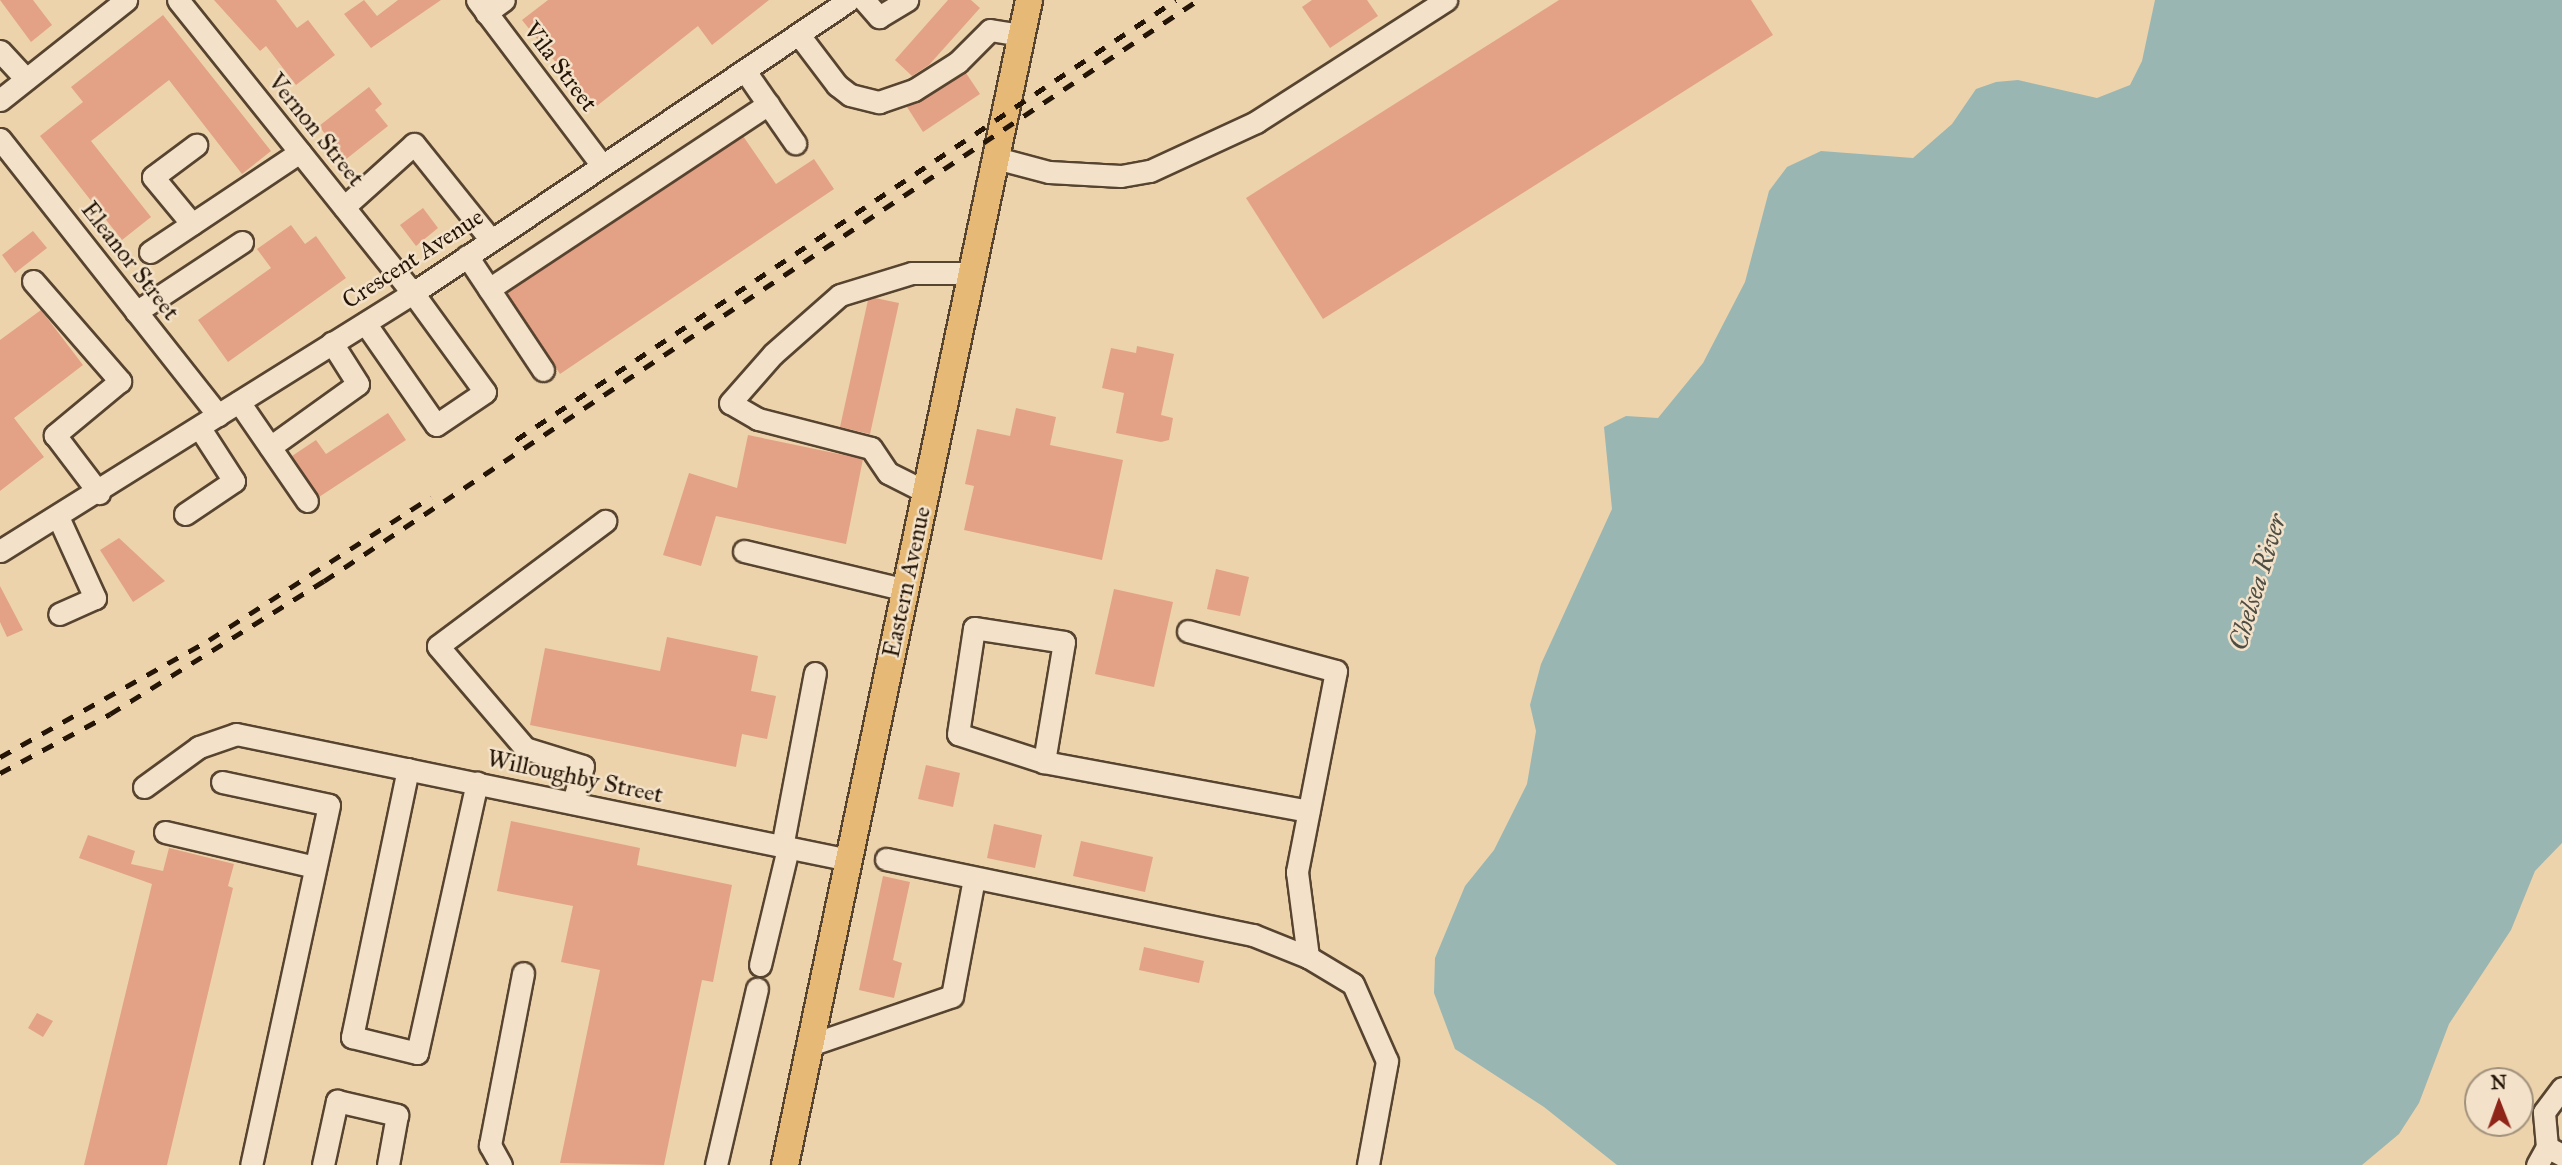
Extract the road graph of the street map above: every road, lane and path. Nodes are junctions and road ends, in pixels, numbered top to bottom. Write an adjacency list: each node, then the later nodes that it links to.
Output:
1 (126, 0): 14 (street)
2 (178, 0): 20 (street, Vernon Street)
3 (504, 0): 9 (street)
4 (849, 0): 10 (street, Crescent Avenue)
5 (864, 0): 6 (street)
6 (907, 0)
7 (1029, 0): 11 (main road, Eastern Avenue)
8 (1446, 0): 21 (street)
9 (481, 6): 22 (street, Vila Street)
10 (799, 35): 11 (street); 13 (street, Crescent Avenue)
11 (1022, 35): 21 (main road, Eastern Avenue)
12 (0, 51): 14 (street)
13 (745, 71): 16 (street); 22 (street, Crescent Avenue)
14 (26, 79): 15 (street)
15 (0, 100)
16 (768, 104): 18 (street); 31 (street)
17 (0, 139): 33 (street, Eleanor Street)
18 (795, 142)
19 (196, 145): 24 (street)
20 (300, 152): 23 (street, Vernon Street); 24 (street)
21 (996, 158): 29 (main road, Eastern Avenue)
22 (602, 165): 25 (street, Crescent Avenue)
23 (344, 206): 25 (street); 32 (street, Vernon Street)
24 (192, 224): 27 (street)
25 (491, 240): 28 (street, Crescent Avenue)
26 (243, 242): 33 (street)
27 (150, 251)
28 (467, 256): 31 (street); 32 (street, Crescent Avenue)
29 (972, 273): 41 (main road, Eastern Avenue); 41 (street)
30 (33, 281): 42 (street)
31 (489, 289): 36 (street)
32 (413, 293): 34 (street, Crescent Avenue); 34 (street, Vernon Street)
33 (136, 312): 38 (street, Eleanor Street)
34 (365, 323): 35 (street, Crescent Avenue)
35 (332, 343): 37 (street, Crescent Avenue); 40 (street)
36 (543, 370)
37 (239, 402): 38 (street, Crescent Avenue); 40 (street)
38 (218, 415): 39 (street, Crescent Avenue)
39 (200, 427): 42 (street, Crescent Avenue); 44 (street)
40 (270, 447): 43 (street)
41 (926, 492): 49 (main road, Eastern Avenue)
42 (99, 493): 45 (street, Crescent Avenue)
43 (307, 501)
44 (185, 514)
45 (59, 519): 47 (street, Crescent Avenue); 50 (street)
46 (605, 521): 58 (street)
47 (0, 551)
48 (744, 551): 49 (street)
49 (906, 590): 63 (main road, Eastern Avenue)
50 (59, 614)
51 (1188, 631): 59 (street)
52 (815, 673): 61 (street)
53 (1044, 762): 53 (street); 59 (street)
54 (408, 769): 56 (street, Willoughby Street); 56 (street); 57 (street, Willoughby Street)
55 (222, 782): 64 (street)
56 (477, 783): 58 (street, Willoughby Street)
57 (144, 787)
58 (573, 803): 61 (street, Willoughby Street)
59 (1309, 811): 66 (street)
60 (165, 832): 64 (street)
61 (785, 847): 63 (street, Willoughby Street); 67 (street)
62 (886, 859): 65 (street)
63 (849, 860): 70 (main road, Eastern Avenue)
64 (315, 867): 73 (street)
65 (974, 878): 66 (street); 70 (street)
66 (1308, 957): 79 (street)
67 (760, 965)
68 (523, 973): 76 (street)
69 (757, 989): 77 (street)
70 (810, 1045): 78 (main road, Eastern Avenue)
71 (2562, 1088): 72 (street)
72 (2549, 1156)
73 (251, 1165)
74 (323, 1165): 75 (street)
75 (388, 1165)
76 (501, 1165)
77 (716, 1165)
78 (785, 1165)
79 (1368, 1165)

